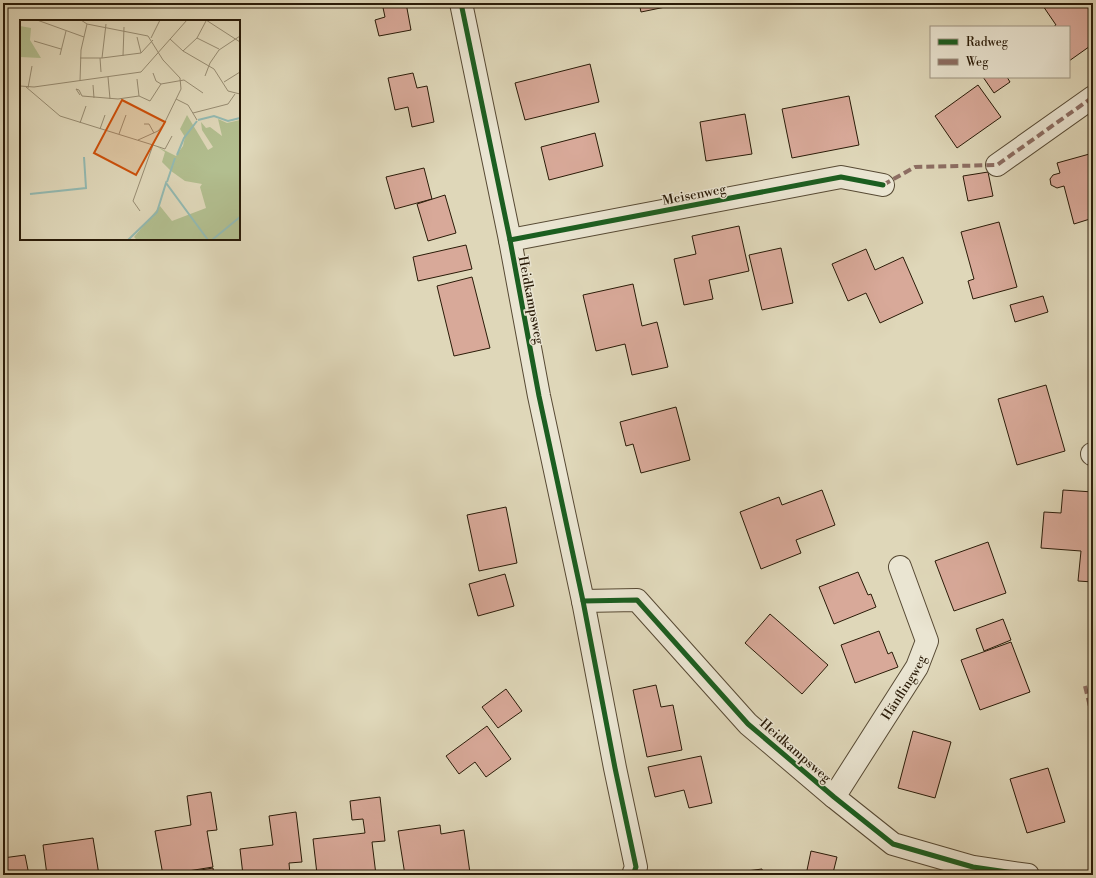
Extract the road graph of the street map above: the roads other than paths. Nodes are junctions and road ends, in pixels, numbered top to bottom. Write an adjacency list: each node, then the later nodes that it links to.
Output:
1 (461, 3): 5 (street, Heidkampsweg)
2 (1093, 97): 3 (street)
3 (997, 165)
4 (883, 185): 5 (street, Meisenweg)
5 (510, 240): 7 (street, Heidkampsweg)
6 (900, 567): 8 (street, Hänflingweg)
7 (583, 601): 8 (street, Heidkampsweg); 9 (street, Heidkampsweg)
8 (834, 797): 10 (street, Heidkampsweg)
9 (633, 875)
10 (1028, 875)

